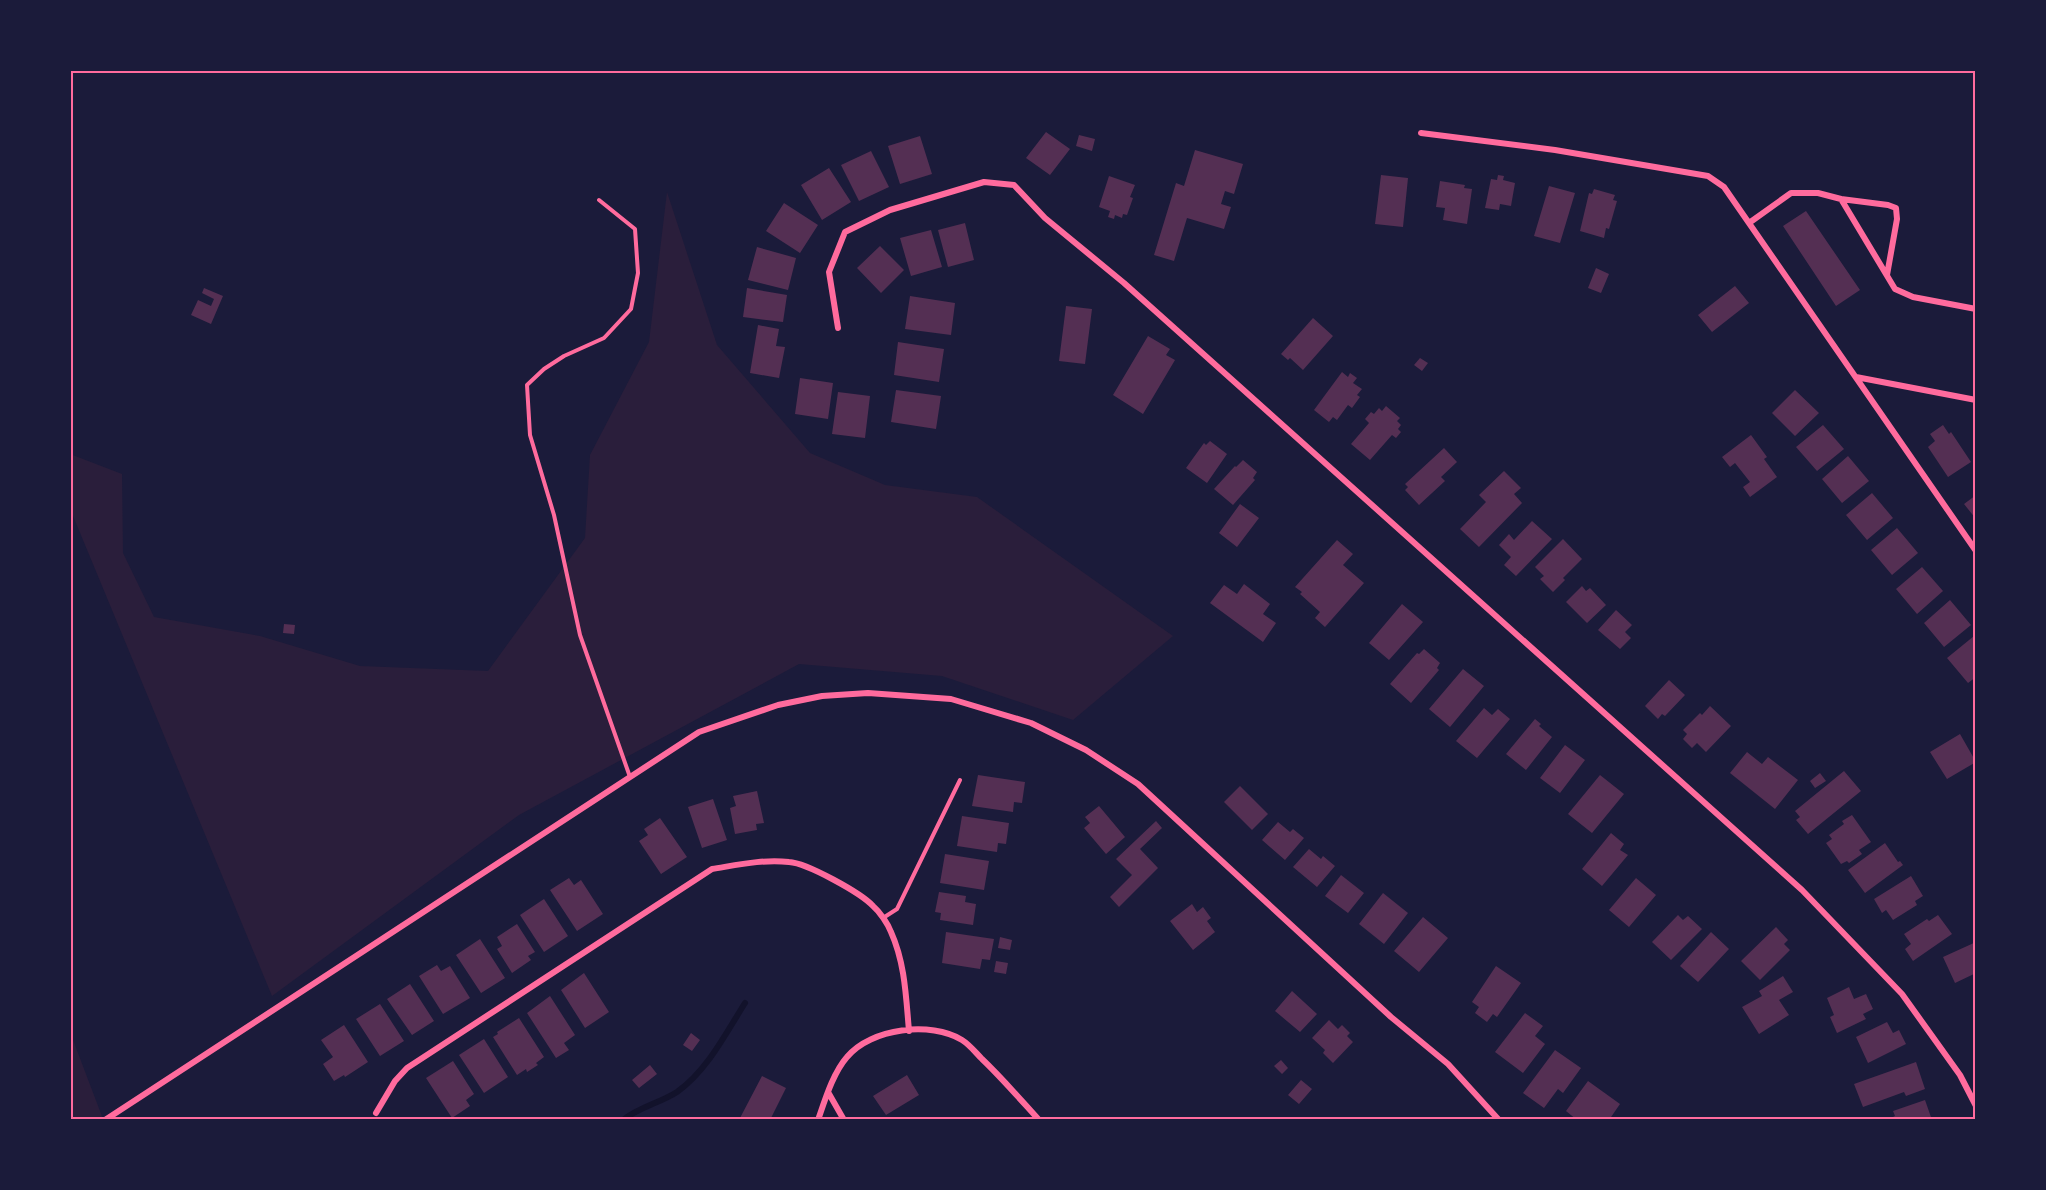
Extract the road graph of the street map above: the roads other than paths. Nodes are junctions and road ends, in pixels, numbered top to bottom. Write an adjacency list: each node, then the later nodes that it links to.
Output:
1 (1421, 133): 4 (street)
2 (1841, 199): 4 (street); 5 (street); 5 (street)
3 (599, 200): 11 (lane)
4 (1749, 223): 8 (street)
5 (1887, 276): 6 (street)
6 (1976, 309)
7 (838, 328): 16 (street)
8 (1855, 376): 9 (street); 10 (street)
9 (1976, 400)
10 (1976, 551)
11 (630, 777): 18 (street); 22 (street)
12 (960, 780): 13 (lane)
13 (883, 919): 14 (street); 17 (street)
14 (909, 1031): 15 (street); 21 (street)
15 (828, 1092): 19 (street); 20 (street)
16 (1976, 1106)
17 (376, 1113)
18 (105, 1119)
19 (818, 1119)
20 (844, 1119)
21 (1039, 1119)
22 (1499, 1119)

